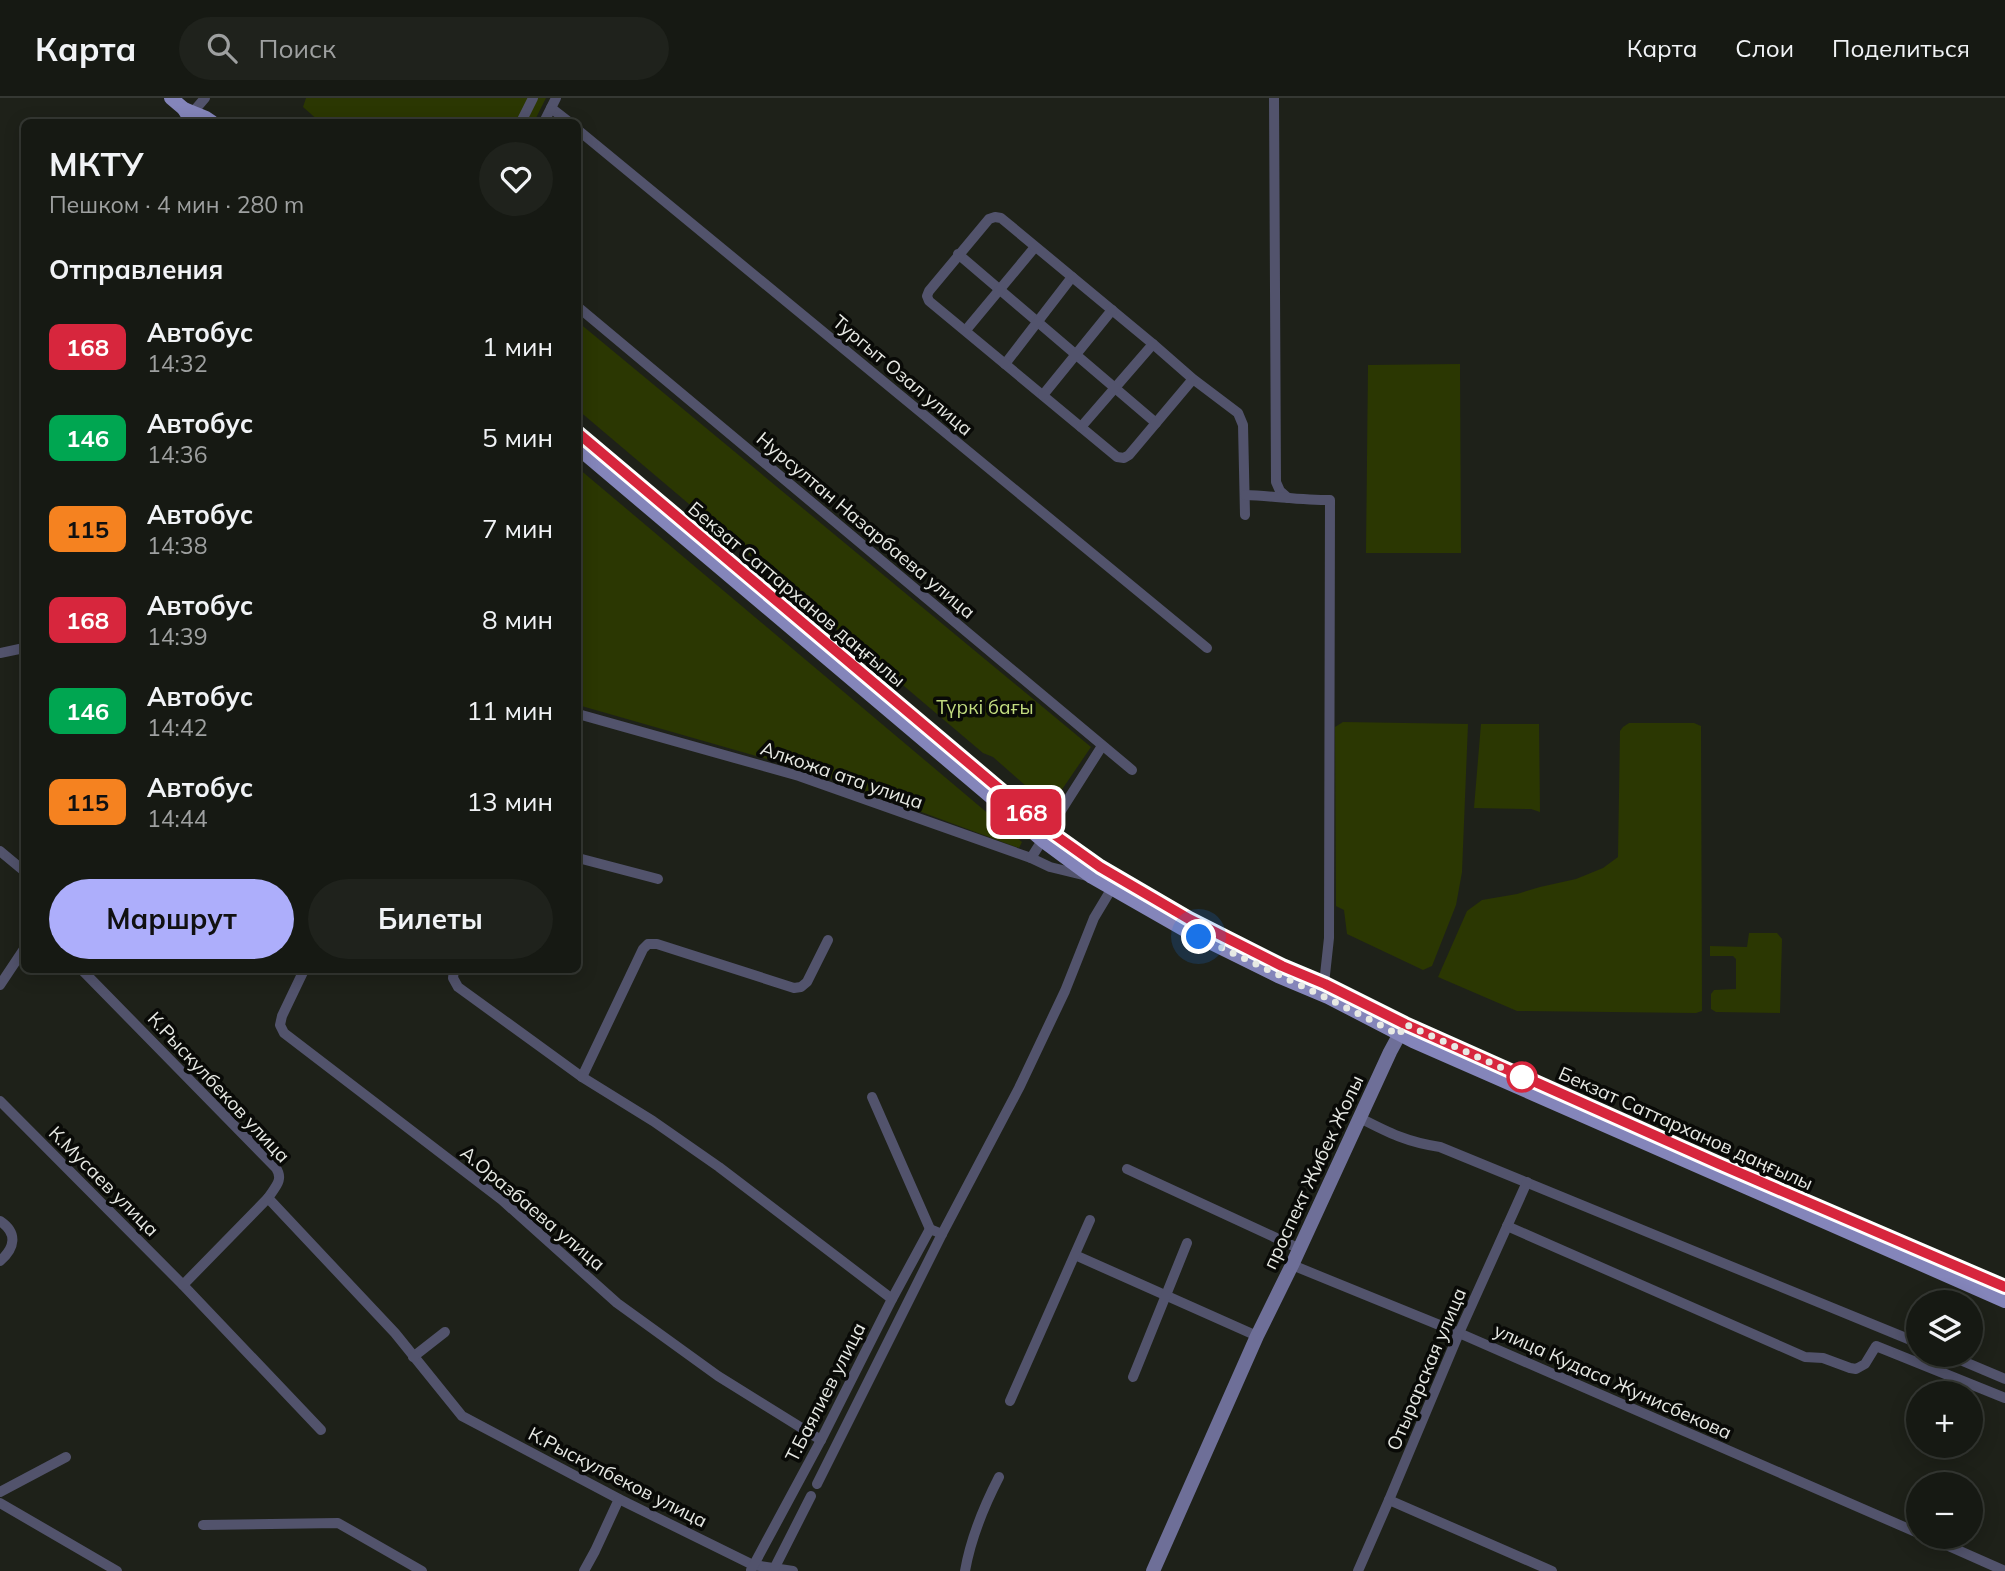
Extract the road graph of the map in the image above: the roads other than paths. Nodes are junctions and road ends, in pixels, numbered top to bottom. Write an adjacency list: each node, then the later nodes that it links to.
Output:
1 (171, 98): 6 (main road)
2 (205, 98): 6 (street)
3 (533, 98): 8 (street)
4 (1274, 98): 31 (street)
5 (554, 103): 9 (street); 10 (street)
6 (189, 115): 7 (main road)
7 (208, 119)
8 (522, 119)
9 (546, 119)
10 (567, 119)
11 (581, 132): 33 (street, Тургыт Озал улица)
12 (1035, 247): 13 (street); 14 (street); 15 (street)
13 (958, 254): 15 (street); 19 (street)
14 (1072, 277): 17 (street); 18 (street)
15 (1000, 289): 18 (street); 19 (street)
16 (581, 310): 37 (street, Нурсултан Назарбаева улица)
17 (1112, 310): 20 (street); 21 (street)
18 (1038, 322): 21 (street); 22 (street)
19 (966, 330): 22 (street)
20 (1153, 344): 23 (street); 24 (street)
21 (1077, 355): 24 (street); 25 (street)
22 (1005, 364): 25 (street)
23 (1193, 379): 26 (street); 30 (street)
24 (1115, 388): 26 (street); 27 (street)
25 (1043, 395): 27 (street)
26 (1156, 422): 27 (street)
27 (1081, 427)
28 (581, 436): 39 (main road, Бекзат Саттарханов даңғылы)
29 (581, 450): 39 (main road, Бекзат Саттарханов даңғылы)
30 (1245, 495): 31 (street); 32 (street)
31 (1288, 498): 52 (street)
32 (1245, 515)
33 (1206, 648)
34 (21, 649): 35 (street)
35 (0, 653)
36 (581, 715): 41 (street, Алкожа ата улица)
37 (1102, 746): 38 (street, Нурсултан Назарбаева улица); 39 (street)
38 (1132, 770)
39 (1045, 835): 41 (street); 44 (main road, Бекзат Саттарханов даңғылы); 52 (main road, Бекзат Саттарханов даңғылы)
40 (0, 852): 43 (street)
41 (1031, 858): 44 (street, Алкожа ата улица)
42 (581, 859): 45 (street)
43 (21, 870)
44 (1092, 877): 46 (main road, Бекзат Саттарханов даңғылы)
45 (658, 879)
46 (1112, 888): 54 (main road, Бекзат Саттарханов даңғылы); 66 (street, Т.Баялиев улица)
47 (828, 940): 55 (street)
48 (21, 954): 53 (street)
49 (85, 973): 61 (street, К.Рыскулбеков улица)
50 (303, 973): 88 (street, А.Оразбаева улица)
51 (454, 973): 55 (street)
52 (1325, 984): 54 (main road, Бекзат Саттарханов даңғылы)
53 (0, 985)
54 (1402, 1030): 58 (main road, проспект Жибек Жолы); 73 (main road, Бекзат Саттарханов даңғылы); 76 (main road, Бекзат Саттарханов даңғылы)
55 (582, 1077): 75 (street)
56 (872, 1097): 65 (street)
57 (0, 1101): 72 (street, К.Мусаев улица)
58 (1360, 1118): 60 (street); 68 (main road, проспект Жибек Жолы)
59 (1127, 1169): 68 (street)
60 (1527, 1182): 64 (street, Отырарская улица); 80 (street)
61 (268, 1198): 72 (street); 81 (street, К.Рыскулбеков улица)
62 (1090, 1220): 69 (street)
63 (0, 1221): 70 (street)
64 (1507, 1226): 78 (street, Отырарская улица); 85 (street)
65 (930, 1229): 66 (street); 75 (street, Т.Баялиев улица)
66 (942, 1234): 91 (street, Т.Баялиев улица)
67 (1187, 1242): 74 (street)
68 (1300, 1249): 71 (main road, проспект Жибек Жолы)
69 (1075, 1255): 74 (street); 86 (street)
70 (0, 1261)
71 (1293, 1265): 78 (street, улица Кудаса Жунисбекова); 79 (main road, проспект Жибек Жолы)
72 (183, 1285): 87 (street, К.Мусаев улица)
73 (2005, 1287)
74 (1166, 1294): 79 (street); 83 (street)
75 (892, 1299): 88 (street, Т.Баялиев улица)
76 (2005, 1301)
77 (445, 1332): 81 (street)
78 (1459, 1333): 95 (street, Отырарская улица); 98 (street, улица Кудаса Жунисбекова)
79 (1256, 1336): 107 (main road, проспект Жибек Жолы)
80 (1906, 1338)
81 (413, 1357): 94 (street, К.Рыскулбеков улица)
82 (1977, 1367): 84 (street)
83 (1133, 1377)
84 (2005, 1379)
85 (2005, 1398)
86 (1010, 1401)
87 (321, 1430)
88 (821, 1440): 101 (street, Т.Баялиев улица)
89 (66, 1457): 92 (street)
90 (999, 1478): 106 (street)
91 (817, 1484)
92 (0, 1492)
93 (811, 1496): 100 (street)
94 (619, 1499): 101 (street, К.Рыскулбеков улица); 104 (street)
95 (1390, 1500): 108 (street, Отырарская улица); 109 (street)
96 (0, 1503): 102 (street)
97 (203, 1525): 103 (street)
98 (1906, 1528)
99 (1955, 1549): 110 (street)
100 (775, 1567): 101 (street, К.Рыскулбеков улица); 105 (street, К.Рыскулбеков улица)
101 (752, 1568)
102 (117, 1571)
103 (422, 1571)
104 (584, 1571)
105 (793, 1571)
106 (965, 1571)
107 (1153, 1571)
108 (1358, 1571)
109 (1552, 1571)
110 (2005, 1571)

